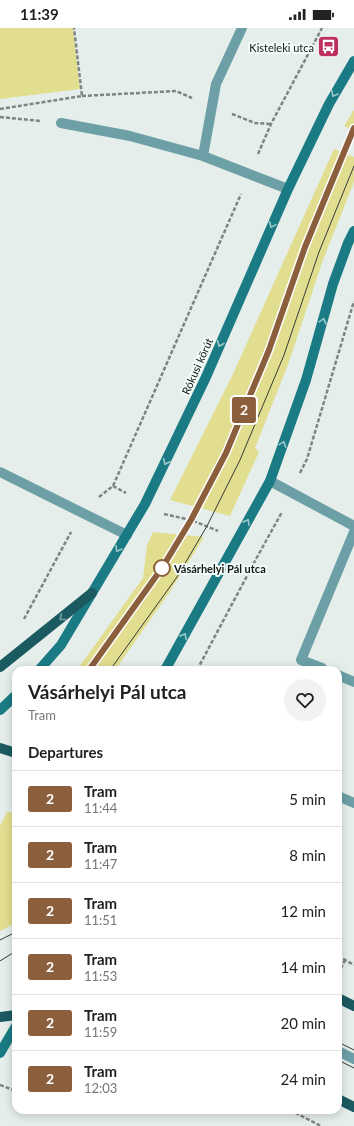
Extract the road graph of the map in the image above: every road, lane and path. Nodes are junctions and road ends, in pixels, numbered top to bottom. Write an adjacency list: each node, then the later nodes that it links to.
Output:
1 (74, 28): 5 (path)
2 (242, 28): 6 (lane)
3 (322, 28): 10 (path)
4 (354, 61): 13 (main road, Rókusi körút, one-way to 13)
5 (82, 96): 6 (path); 7 (path)
6 (212, 107): 10 (path); 11 (lane)
7 (0, 109)
8 (0, 117): 9 (path)
9 (61, 123): 11 (lane)
10 (271, 124): 12 (path)
11 (204, 156): 12 (lane)
12 (249, 174): 13 (lane); 19 (path)
13 (288, 189): 21 (main road, Rókusi körút, one-way to 21)
14 (354, 231): 18 (main road, one-way to 14)
15 (354, 300): 17 (path)
16 (0, 472): 22 (lane)
17 (300, 473)
18 (270, 481): 20 (lane); 26 (main road, one-way to 18)
19 (113, 486): 21 (path); 22 (path)
20 (291, 493): 23 (lane); 27 (path)
21 (145, 504): 25 (main road, Rókusi körút); 26 (path)
22 (81, 513): 25 (lane); 29 (path)
23 (354, 526)
24 (354, 532): 33 (lane)
25 (127, 535): 28 (main road, Rókusi körút, one-way to 28)
26 (236, 541): 27 (path); 31 (main road, one-way to 26)
27 (256, 559): 32 (path)
28 (92, 593): 30 (main road, Rókusi körút); 34 (main road, one-way to 34)
29 (22, 622)
30 (44, 666)
31 (167, 666)
32 (200, 666)
33 (316, 666)
34 (0, 667)
35 (342, 677): 36 (lane)
36 (354, 682)
37 (12, 698): 38 (main road)
38 (0, 710)
39 (0, 748): 40 (main road)
40 (12, 751)
41 (342, 798): 42 (lane)
42 (354, 803)
43 (342, 958): 44 (path)
44 (345, 960): 45 (path); 46 (path)
45 (354, 965)
46 (342, 966)
47 (342, 1000): 48 (main road)
48 (354, 1006)
49 (12, 1016): 50 (main road)
50 (0, 1017)
51 (12, 1033): 52 (main road)
52 (0, 1053)
53 (342, 1053): 54 (lane)
54 (354, 1059)
55 (0, 1085): 56 (path)
56 (12, 1090)
57 (342, 1101): 58 (main road)
58 (354, 1107)
59 (298, 1114): 60 (path)
60 (321, 1126)

